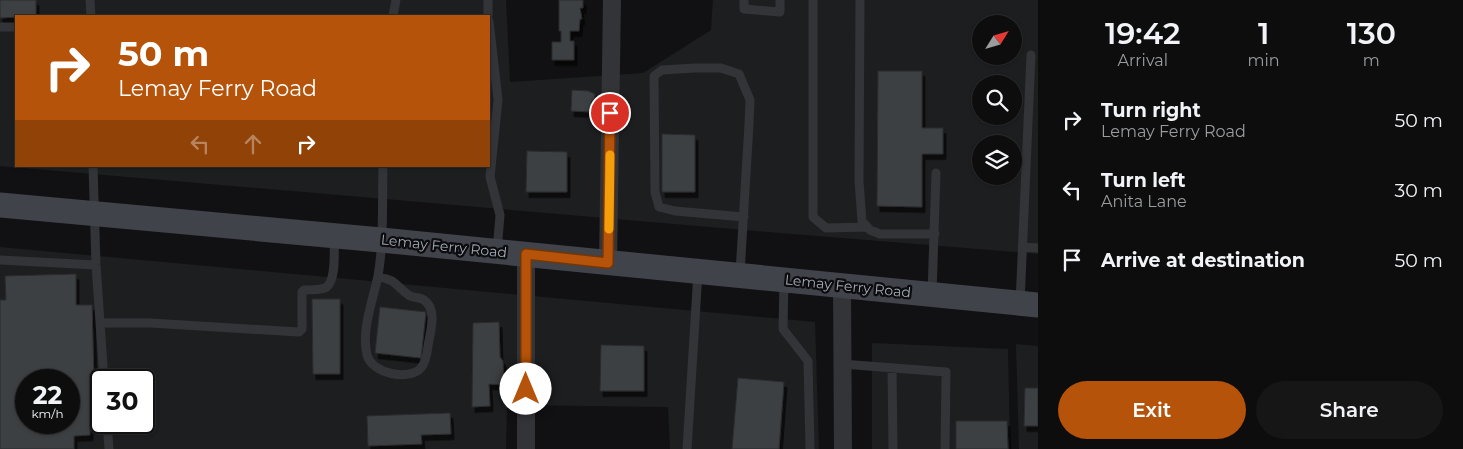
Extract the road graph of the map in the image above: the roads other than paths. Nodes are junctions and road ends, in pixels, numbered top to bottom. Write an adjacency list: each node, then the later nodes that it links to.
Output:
1 (90, 0): 9 (lane)
2 (396, 0): 10 (lane)
3 (488, 0): 11 (lane)
4 (612, 0): 31 (street)
5 (744, 0): 6 (lane)
6 (780, 0)
7 (814, 0): 22 (lane)
8 (860, 0): 22 (lane)
9 (91, 15)
10 (393, 15)
11 (488, 15)
12 (15, 27): 13 (lane)
13 (0, 28)
14 (490, 30): 28 (lane)
15 (1032, 55): 26 (lane)
16 (93, 167): 20 (lane)
17 (384, 167): 25 (lane)
18 (936, 173): 23 (lane)
19 (0, 205): 20 (main road, Lemay Ferry Road)
20 (94, 213): 24 (main road, Lemay Ferry Road); 32 (lane)
21 (744, 217): 21 (lane); 35 (lane)
22 (867, 228): 23 (lane)
23 (935, 234): 38 (lane)
24 (334, 236): 25 (main road, Lemay Ferry Road); 40 (lane)
25 (381, 240): 28 (main road, Lemay Ferry Road); 34 (lane)
26 (1023, 248): 27 (lane); 39 (lane)
27 (1038, 248)
28 (497, 252): 29 (main road, Lemay Ferry Road)
29 (526, 254): 31 (main road, Lemay Ferry Road); 46 (street)
30 (0, 260): 32 (lane)
31 (608, 263): 33 (main road, Lemay Ferry Road)
32 (96, 265): 40 (lane)
33 (698, 272): 35 (main road, Lemay Ferry Road); 47 (lane)
34 (378, 276): 34 (lane)
35 (740, 276): 36 (main road, Lemay Ferry Road)
36 (784, 280): 37 (main road, Lemay Ferry Road); 48 (lane)
37 (842, 285): 38 (main road, Lemay Ferry Road); 41 (street)
38 (932, 294): 39 (main road, Lemay Ferry Road)
39 (1029, 304)
40 (100, 323): 43 (lane)
41 (842, 364): 42 (lane); 49 (street)
42 (892, 368): 50 (lane); 51 (lane)
43 (103, 369)
44 (108, 434): 45 (lane)
45 (109, 449)
46 (526, 449)
47 (687, 449)
48 (810, 449)
49 (843, 449)
50 (894, 449)
51 (945, 449)

